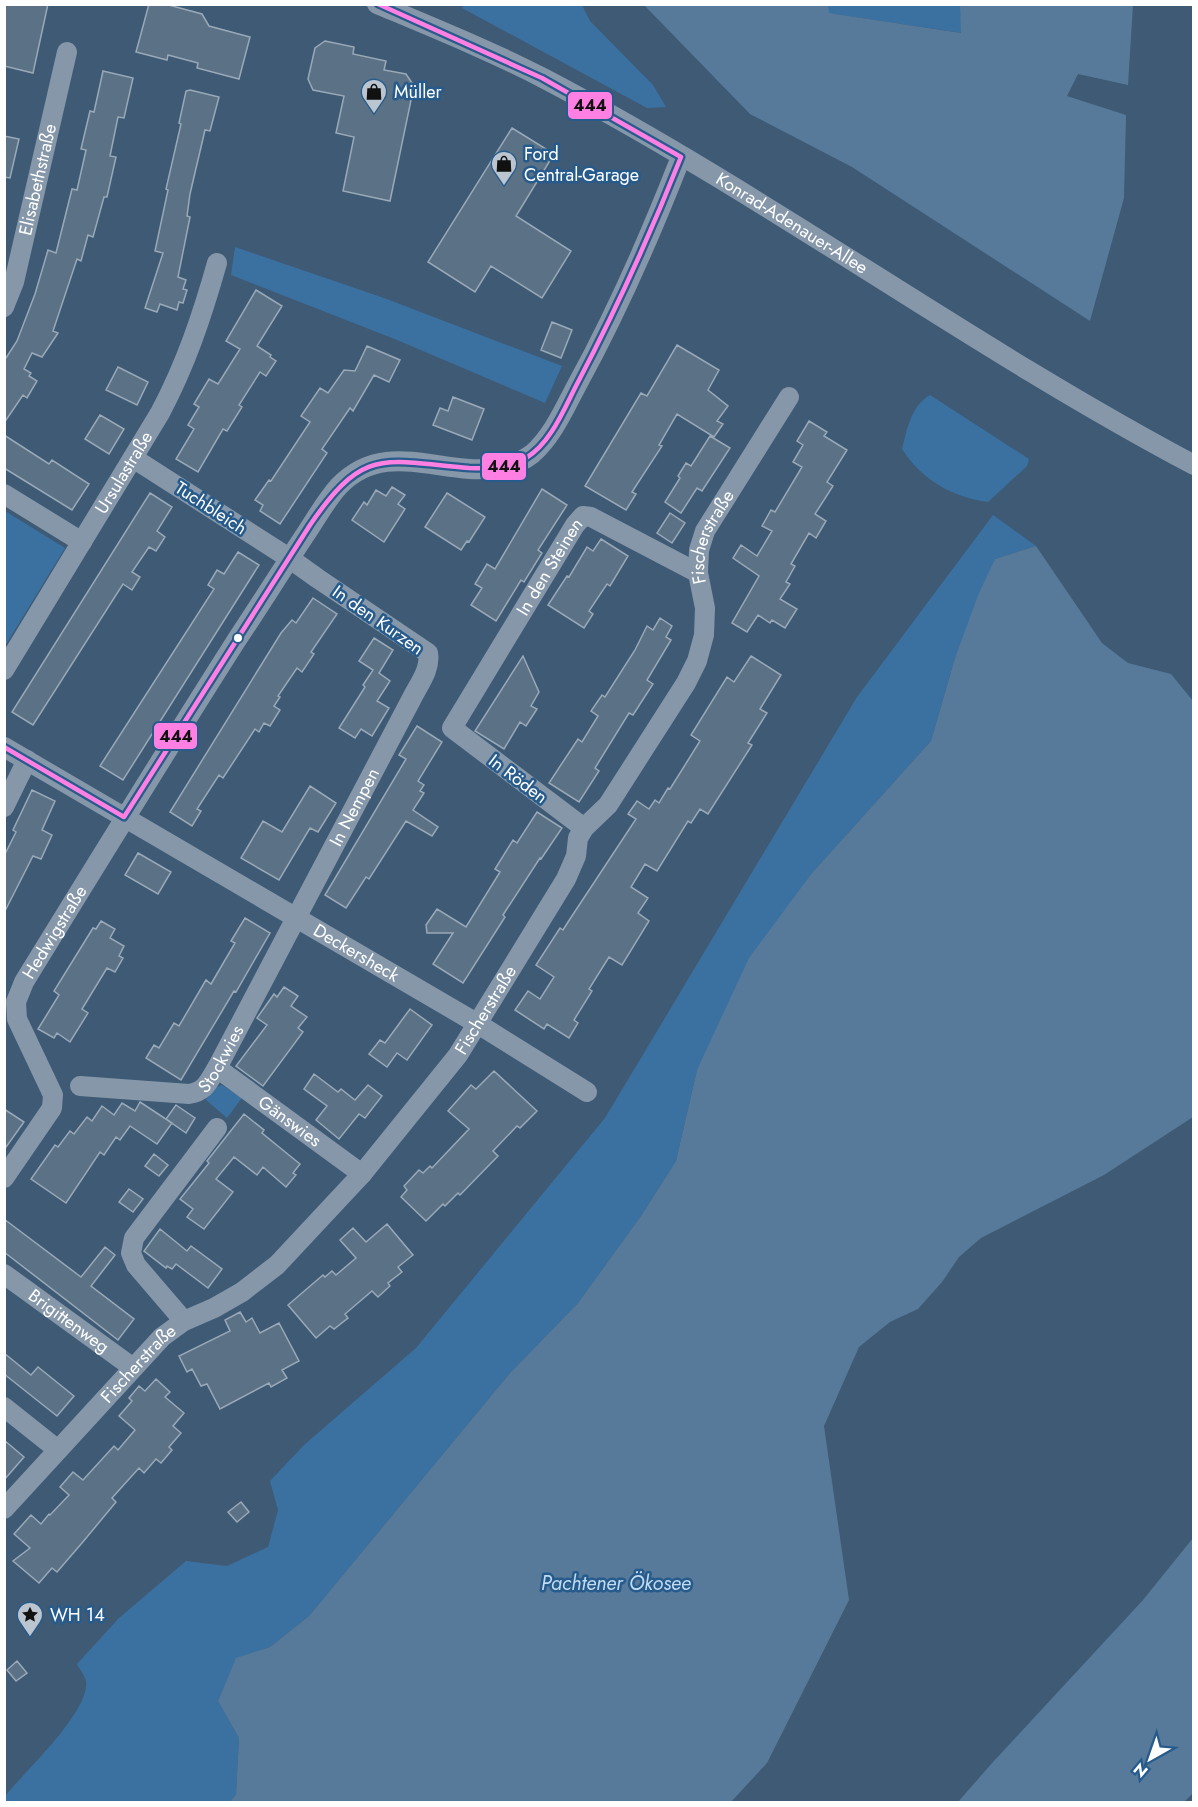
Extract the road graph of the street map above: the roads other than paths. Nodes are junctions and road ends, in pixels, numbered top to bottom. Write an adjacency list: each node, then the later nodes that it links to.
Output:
1 (376, 4): 3 (street, Konrad-Adenauer-Allee)
2 (67, 52): 5 (street, Elisabethstraße)
3 (681, 157): 8 (street, Konrad-Adenauer-Allee); 11 (street)
4 (217, 263): 7 (street, Ursulastraße)
5 (4, 307)
6 (789, 397): 12 (street, Fischerstraße)
7 (133, 458): 10 (street, Ursulastraße); 11 (street, Tuchbleich)
8 (1194, 465)
9 (4, 494): 10 (street)
10 (82, 542): 13 (street, Ursulastraße)
11 (290, 558): 14 (street, In den Kurzen); 19 (street)
12 (698, 573): 15 (street, In den Steinen); 20 (street, Fischerstraße)
13 (4, 670)
14 (412, 698): 21 (street, In Nempen)
15 (453, 728): 20 (street, In Röden)
16 (4, 747): 17 (street, Deckersheck)
17 (27, 760): 18 (street); 19 (street, Deckersheck)
18 (4, 807)
19 (124, 818): 21 (street, Deckersheck); 27 (street, Hedwigstraße)
20 (584, 828): 22 (street, Fischerstraße)
21 (296, 917): 22 (street, Deckersheck); 23 (street, Stockwies)
22 (478, 1024): 25 (street, Deckersheck); 28 (street, Fischerstraße)
23 (217, 1068): 24 (street, Stockwies); 28 (street, Gänswies)
24 (80, 1086)
25 (587, 1092)
26 (217, 1128): 30 (street)
27 (7, 1170)
28 (362, 1174): 30 (street, Fischerstraße)
29 (4, 1274): 31 (street, Brigittenweg)
30 (184, 1320): 31 (street, Fischerstraße)
31 (132, 1367): 33 (street, Fischerstraße)
32 (4, 1407): 33 (street)
33 (58, 1450): 34 (street, Fischerstraße)
34 (4, 1509)

